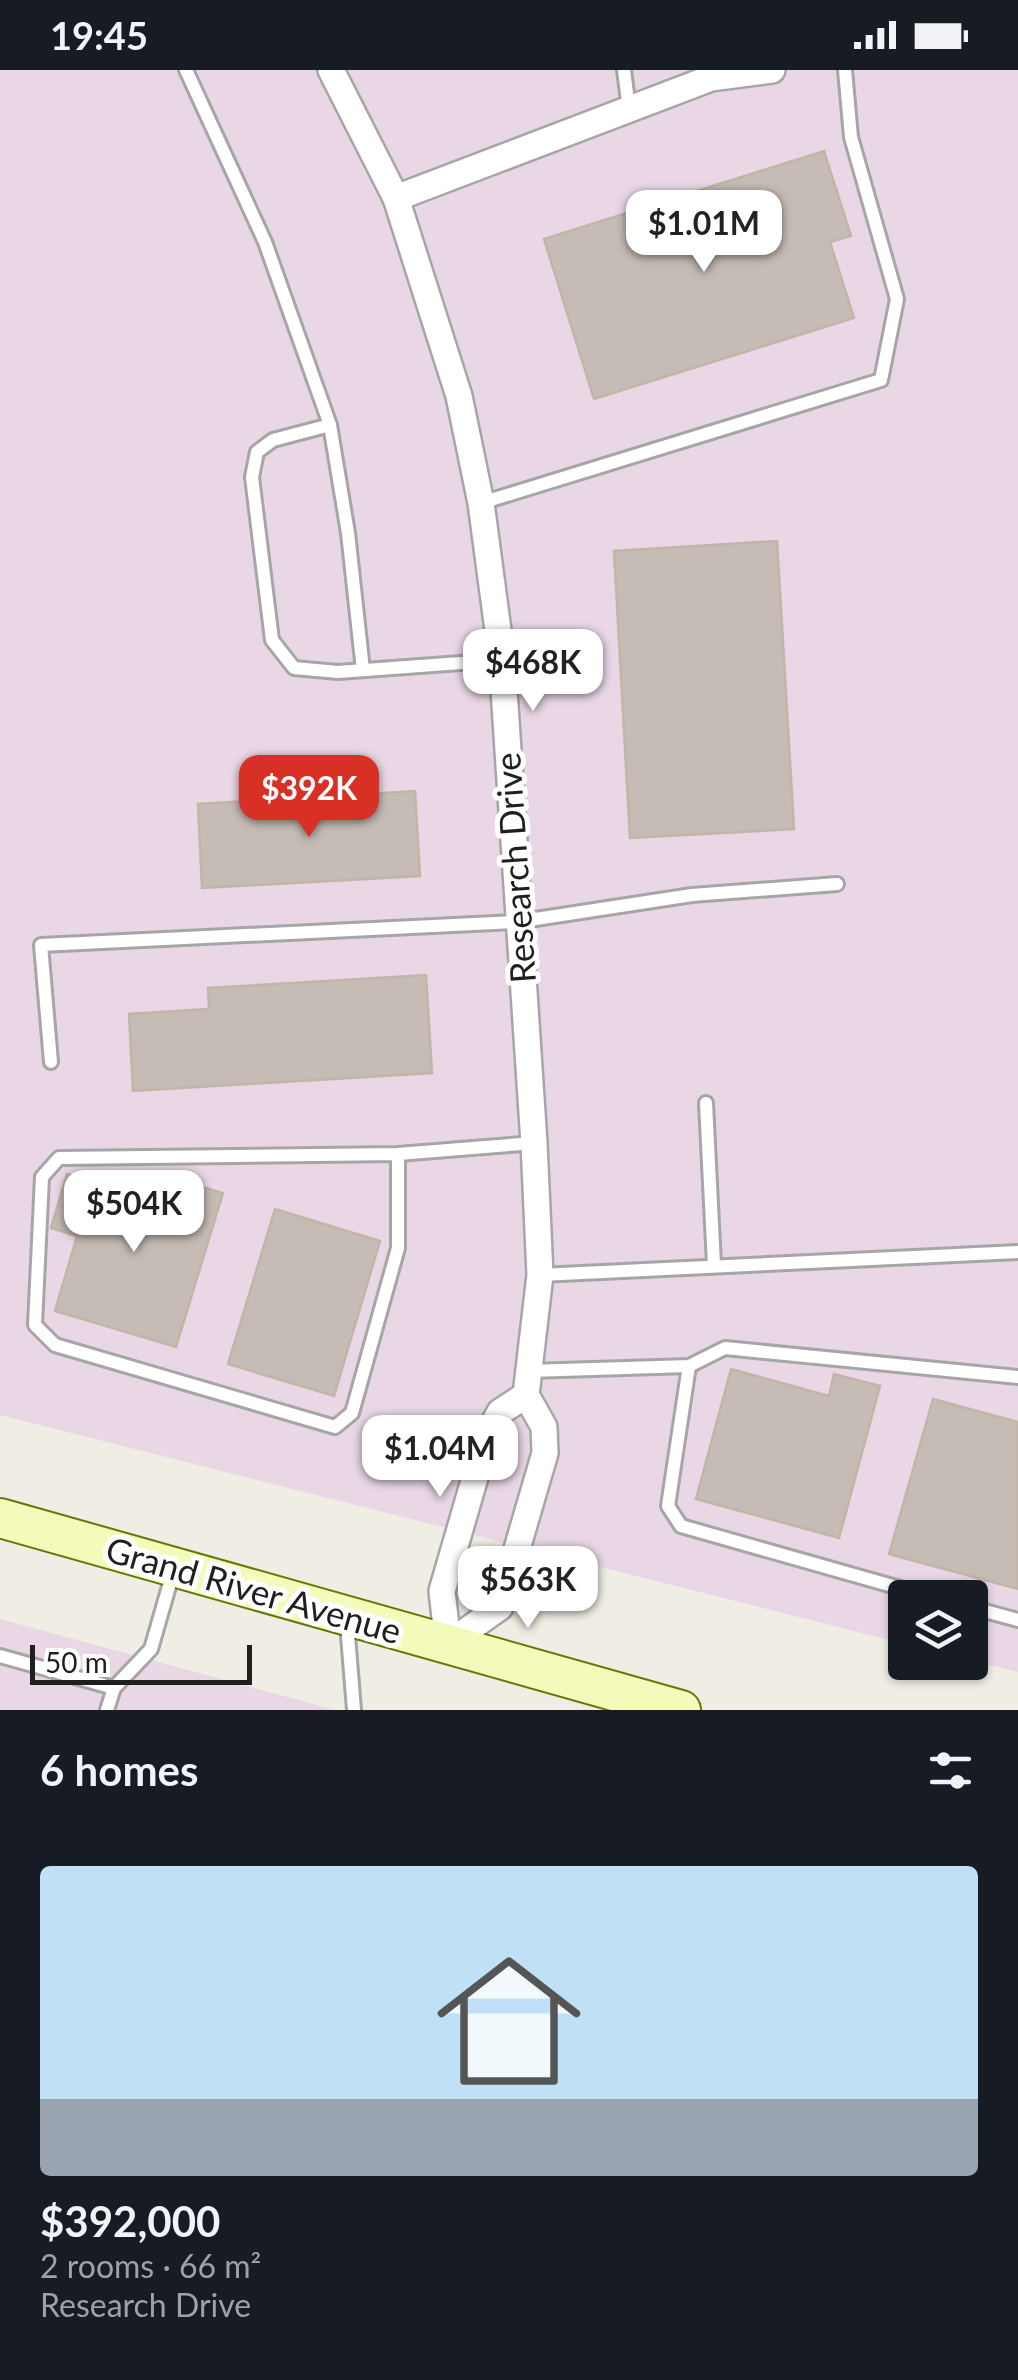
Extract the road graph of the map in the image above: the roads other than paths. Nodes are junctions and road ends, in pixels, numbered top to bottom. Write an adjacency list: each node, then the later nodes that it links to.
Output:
1 (186, 70): 8 (lane)
2 (331, 70): 7 (street, Research Drive)
3 (624, 70): 6 (lane)
4 (772, 70): 6 (street)
5 (845, 70): 9 (lane)
6 (628, 110): 7 (street)
7 (396, 198): 9 (street, Research Drive)
8 (330, 426): 11 (lane); 11 (lane)
9 (481, 503): 10 (street, Research Drive)
10 (502, 660): 11 (lane); 13 (street, Research Drive)
11 (363, 670)
12 (837, 884): 13 (lane)
13 (516, 922): 14 (lane); 16 (street, Research Drive)
14 (51, 1062)
15 (706, 1103): 19 (lane)
16 (534, 1142): 17 (lane); 20 (street, Research Drive)
17 (398, 1154): 17 (lane)
18 (1018, 1252): 19 (lane)
19 (714, 1265): 20 (lane)
20 (540, 1275): 23 (street, Research Drive)
21 (690, 1366): 22 (lane); 23 (lane); 26 (lane)
22 (1018, 1377)
23 (527, 1383): 30 (street); 30 (street, Research Drive)
24 (0, 1518): 25 (main road, Grand River Avenue)
25 (175, 1566): 28 (main road, Grand River Avenue); 32 (lane)
26 (888, 1584)
27 (988, 1612): 29 (lane)
28 (346, 1616): 30 (main road, Grand River Avenue); 34 (lane)
29 (1018, 1620)
30 (448, 1644): 35 (main road, Grand River Avenue)
31 (0, 1656): 32 (lane)
32 (114, 1688): 33 (lane)
33 (107, 1710)
34 (354, 1710)
35 (681, 1710)

